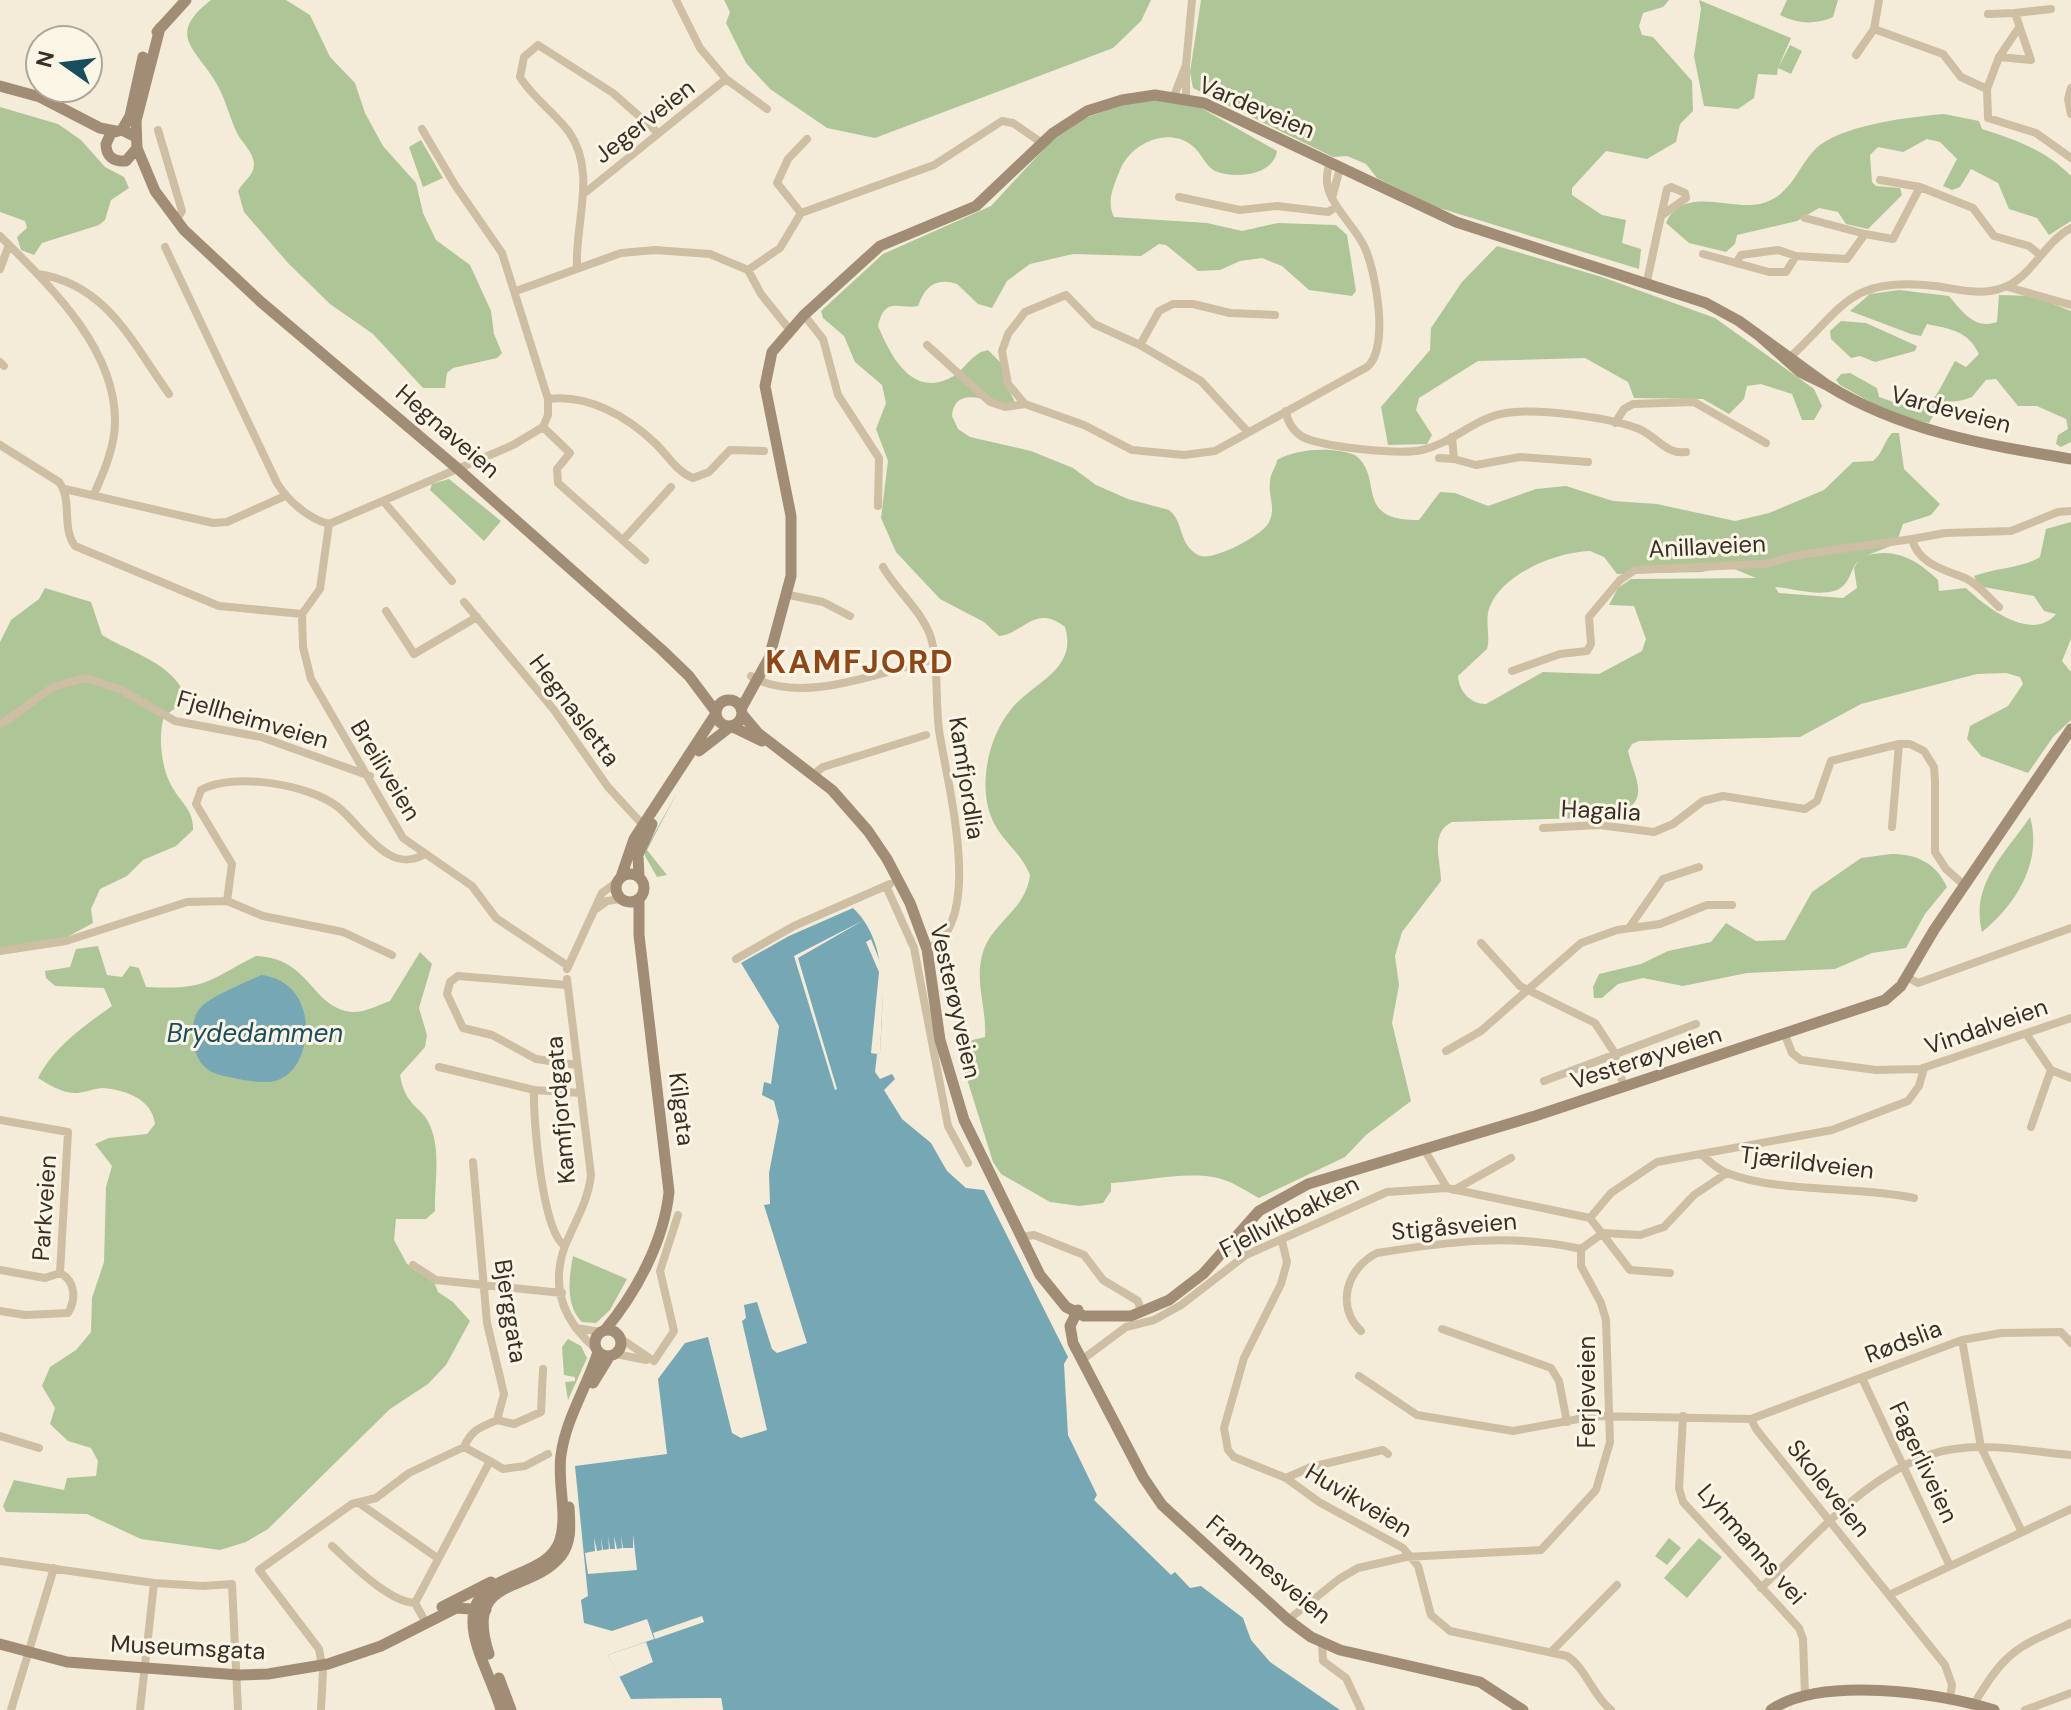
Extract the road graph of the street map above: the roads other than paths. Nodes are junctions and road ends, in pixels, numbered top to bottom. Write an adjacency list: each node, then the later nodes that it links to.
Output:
1 (186, 0): 8 (main road)
2 (676, 0): 13 (street, Jegerveien)
3 (1192, 0): 18 (street)
4 (1879, 0): 9 (street)
5 (2051, 9): 6 (street)
6 (2015, 13): 7 (street); 10 (street)
7 (1988, 14)
8 (160, 28): 22 (main road); 26 (main road)
9 (1874, 29): 11 (street); 16 (street)
10 (2018, 29): 12 (street); 12 (street)
11 (1856, 55)
12 (1999, 57): 16 (street)
13 (726, 79): 19 (street); 24 (street, Jegerveien)
14 (0, 86): 22 (main road)
15 (2071, 88): 20 (street)
16 (1987, 89): 29 (street)
17 (0, 93): 28 (main road)
18 (1180, 97): 27 (main road, Vardeveien); 31 (main road, Vardeveien)
19 (767, 109)
20 (2071, 114)
21 (422, 129): 57 (street)
22 (118, 130): 26 (main road); 28 (main road)
23 (158, 130): 41 (street)
24 (657, 132): 35 (street, Jegerveien); 35 (street)
25 (807, 139): 38 (street)
26 (136, 142): 30 (main road); 32 (main road, Hegnaveien)
27 (1042, 143): 38 (street); 59 (main road, Vardeveien)
28 (106, 147): 30 (main road)
29 (2071, 158)
30 (126, 161): 32 (main road, Hegnaveien)
31 (1335, 165): 37 (street); 55 (main road, Vardeveien)
32 (150, 179): 41 (main road, Hegnaveien)
33 (1880, 180): 34 (street)
34 (1920, 187): 43 (street); 48 (street)
35 (586, 192): 51 (street)
36 (1179, 197): 37 (street)
37 (1334, 203): 68 (street)
38 (801, 213): 53 (street)
39 (1661, 216): 55 (street)
40 (1805, 218): 43 (street)
41 (176, 221): 81 (main road, Hegnaveien)
42 (2071, 228): 48 (street)
43 (1865, 234): 49 (street)
44 (0, 236): 45 (street)
45 (9, 245): 52 (street); 54 (street)
46 (165, 247): 85 (street)
47 (1703, 254): 50 (street)
48 (2039, 254): 56 (street)
49 (1796, 256): 50 (street); 50 (street)
50 (1736, 263)
51 (577, 266): 53 (street); 57 (street)
52 (0, 269)
53 (748, 270): 61 (street)
54 (38, 274): 65 (street); 84 (street)
55 (1647, 281): 64 (main road, Vardeveien)
56 (2008, 287): 58 (street); 64 (street)
57 (516, 291): 66 (street)
58 (2071, 305)
59 (804, 315): 61 (main road, Vardeveien); 87 (street)
60 (1275, 315): 63 (street)
61 (789, 329): 95 (main road, Vardeveien)
62 (927, 345): 67 (street)
63 (1140, 345): 67 (street); 71 (street)
64 (1788, 359): 79 (main road, Vardeveien)
65 (169, 394)
66 (548, 399): 70 (street); 75 (street)
67 (1025, 404): 71 (street)
68 (1286, 411): 71 (street); 72 (street)
69 (1615, 423): 72 (street); 73 (street); 76 (street)
70 (543, 427): 81 (street); 91 (street)
71 (1247, 431)
72 (1452, 437): 78 (street)
73 (1766, 443)
74 (0, 445): 83 (street)
75 (764, 451)
76 (1686, 452)
77 (1439, 458): 78 (street)
78 (1454, 459): 80 (street)
79 (2071, 459)
80 (1588, 462)
81 (457, 468): 86 (street); 104 (main road, Hegnaveien)
82 (671, 487): 91 (street)
83 (65, 489): 84 (street); 99 (street)
84 (94, 494): 85 (street)
85 (285, 496): 89 (street)
86 (384, 502): 89 (street); 94 (street)
87 (878, 506)
88 (2071, 511): 90 (street, Anillaveien)
89 (329, 524): 99 (street)
90 (1912, 539): 97 (street); 103 (street, Anillaveien)
91 (623, 540): 92 (street)
92 (645, 560)
93 (883, 567): 102 (street, Kamfjordlia)
94 (452, 581)
95 (789, 595): 100 (street); 105 (main road, Vardeveien)
96 (464, 602): 101 (street, Hegnasletta)
97 (1999, 607)
98 (386, 611): 101 (street)
99 (302, 614): 117 (street, Breiliveien)
100 (850, 616)
101 (477, 617): 119 (street, Hegnasletta)
102 (934, 659): 105 (street); 136 (street, Kamfjordlia)
103 (1512, 671)
104 (689, 676): 106 (main road, Hegnaveien); 108 (main road, Hegnaveien)
105 (754, 678): 106 (main road, Vardeveien); 107 (main road, Vardeveien)
106 (726, 700): 107 (main road); 108 (main road)
107 (742, 712): 110 (main road); 114 (main road, Vesterøyveien)
108 (716, 713): 110 (main road); 115 (main road)
109 (0, 725): 117 (street, Fjellheimveien)
110 (730, 726): 114 (main road, Vesterøyveien); 115 (main road)
111 (2071, 729): 127 (main road, Vesterøyveien)
112 (926, 735): 116 (street)
113 (1899, 744): 120 (street); 121 (street, Hagalia); 127 (street)
114 (780, 750): 116 (main road, Vesterøyveien)
115 (687, 763): 118 (main road)
116 (814, 774): 126 (main road, Vesterøyveien)
117 (370, 776): 122 (street, Breiliveien)
118 (666, 794): 119 (main road); 124 (main road)
119 (643, 825): 125 (main road)
120 (1892, 827)
121 (1543, 828)
122 (423, 855): 130 (street); 140 (street, Breiliveien)
123 (1699, 867): 133 (street)
124 (639, 877): 125 (main road); 129 (main road)
125 (619, 880): 129 (main road); 132 (street)
126 (898, 881): 128 (street); 136 (main road, Vesterøyveien)
127 (1964, 885): 141 (main road, Vesterøyveien)
128 (886, 886): 139 (street); 164 (street)
129 (629, 900): 132 (street); 187 (main road, Kilgata)
130 (227, 901): 137 (street); 138 (street)
131 (1732, 905): 133 (street)
132 (593, 912): 140 (street)
133 (1629, 928): 142 (street)
134 (2071, 928): 141 (street)
135 (1481, 943): 142 (street)
136 (927, 949): 171 (main road, Vesterøyveien)
137 (0, 951)
138 (392, 955)
139 (736, 959)
140 (567, 975): 149 (street, Kamfjordgata); 149 (street)
141 (1907, 977): 145 (main road, Vesterøyveien)
142 (1529, 991): 147 (street); 148 (street)
143 (2071, 1018): 146 (street, Vindalveien)
144 (1696, 1024): 148 (street)
145 (1785, 1035): 151 (street, Vindalveien); 155 (main road, Vesterøyveien)
146 (2027, 1035): 151 (street, Vindalveien); 152 (street)
147 (1446, 1051)
148 (1614, 1052): 154 (street); 155 (street)
149 (577, 1065): 157 (street, Kamfjordgata)
150 (439, 1067): 156 (street)
151 (1924, 1068): 161 (street)
152 (2051, 1070): 153 (street); 159 (street)
153 (2071, 1078)
154 (1544, 1081)
155 (1624, 1087): 160 (main road, Vesterøyveien)
156 (534, 1090): 157 (street); 173 (street)
157 (581, 1093): 173 (street, Kamfjordgata)
158 (0, 1120): 177 (street, Parkveien)
159 (2031, 1127)
160 (1424, 1149): 166 (street); 183 (main road, Vesterøyveien)
161 (1701, 1154): 165 (street, Tjærildveien); 169 (street)
162 (1511, 1158): 166 (street)
163 (473, 1162): 179 (street, Bjerggata)
164 (968, 1163)
165 (1727, 1173): 167 (street, Tjærildveien); 170 (street)
166 (1451, 1189): 169 (street); 172 (street, Fjellvikbakken)
167 (1914, 1198)
168 (678, 1215): 192 (street)
169 (1590, 1218): 170 (street)
170 (1603, 1233): 174 (street); 178 (street)
171 (1021, 1237): 182 (main road, Vesterøyveien); 183 (street)
172 (1282, 1241): 191 (street, Fjellvikbakken); 210 (street, Huvikveien)
173 (565, 1246): 180 (street, Kamfjordgata)
174 (1581, 1249): 186 (street, Stigåsveien); 196 (street, Ferjeveien)
175 (413, 1265): 179 (street)
176 (0, 1270): 177 (street, Parkveien)
177 (60, 1273): 181 (street)
178 (1670, 1273)
179 (484, 1285): 180 (street); 199 (street, Bjerggata)
180 (562, 1293): 184 (street, Kamfjordgata)
181 (0, 1311)
182 (1080, 1312): 183 (main road, Vesterøyveien); 191 (main road, Framnesveien)
183 (1141, 1312)
184 (572, 1326): 187 (street); 190 (street, Kamfjordgata)
185 (1442, 1329): 200 (street)
186 (1361, 1331)
187 (611, 1334): 190 (main road); 190 (main road); 192 (street)
188 (1962, 1340): 189 (street, Rødslia); 195 (street, Rødslia); 203 (street)
189 (2071, 1343)
190 (604, 1353): 192 (street); 218 (main road)
191 (1081, 1353): 229 (main road, Framnesveien)
192 (654, 1361)
193 (543, 1369): 199 (street)
194 (1359, 1376): 200 (street)
195 (1862, 1378): 198 (street, Rødslia); 209 (street, Fagerliveien)
196 (1611, 1416): 197 (street); 200 (street); 217 (street, Ferjeveien)
197 (1683, 1416): 198 (street); 224 (street, Lyhmanns vei)
198 (1751, 1419): 213 (street, Skoleveien)
199 (497, 1420): 202 (street)
200 (1567, 1422)
201 (0, 1436): 204 (street)
202 (464, 1447): 208 (street); 211 (street)
203 (1981, 1447): 207 (street); 209 (street); 214 (street)
204 (39, 1448)
205 (548, 1454): 208 (street)
206 (1388, 1454): 210 (street, Huvikveien)
207 (2071, 1455)
208 (490, 1461): 216 (street)
209 (1902, 1464): 213 (street); 220 (street, Fagerliveien)
210 (1286, 1478): 217 (street, Huvikveien)
211 (359, 1503): 216 (street); 235 (street)
212 (2071, 1509): 214 (street)
213 (1829, 1522): 224 (street); 225 (street, Skoleveien)
214 (2022, 1532): 220 (street)
215 (332, 1546): 226 (street)
216 (436, 1557): 226 (street)
217 (1413, 1557): 229 (street, Ferjeveien); 233 (street, Huvikveien)
218 (554, 1558): 227 (main road, Museumsgata); 227 (main road, Museumsgata)
219 (0, 1561): 221 (street)
220 (1949, 1564): 225 (street)
221 (54, 1568): 222 (street); 234 (street)
222 (154, 1583): 236 (street); 237 (street)
223 (1617, 1585): 233 (street)
224 (1761, 1588): 239 (street, Lyhmanns vei)
225 (1889, 1595): 240 (street, Skoleveien)
226 (415, 1603): 228 (street)
227 (473, 1606): 228 (main road, Museumsgata); 246 (main road); 247 (main road)
228 (425, 1620): 235 (main road, Museumsgata)
229 (1288, 1620): 232 (main road, Framnesveien)
230 (2071, 1623): 241 (street)
231 (0, 1644): 234 (main road, Museumsgata)
232 (1327, 1645): 248 (street); 249 (main road, Framnesveien)
233 (1551, 1652): 250 (street, Huvikveien)
234 (28, 1654): 236 (main road, Museumsgata); 242 (street)
235 (323, 1666): 237 (main road, Museumsgata); 245 (street)
236 (144, 1669): 237 (main road, Museumsgata); 243 (street)
237 (239, 1675): 244 (street)
238 (2071, 1693): 253 (street)
239 (1805, 1695): 240 (main road); 251 (main road)
240 (1950, 1697): 241 (main road)
241 (1974, 1704): 252 (main road)
242 (11, 1710)
243 (140, 1710)
244 (238, 1710)
245 (321, 1710)
246 (501, 1710)
247 (511, 1710)
248 (1361, 1710)
249 (1523, 1710)
250 (1611, 1710)
251 (1771, 1710)
252 (1994, 1710)
253 (2025, 1710)

